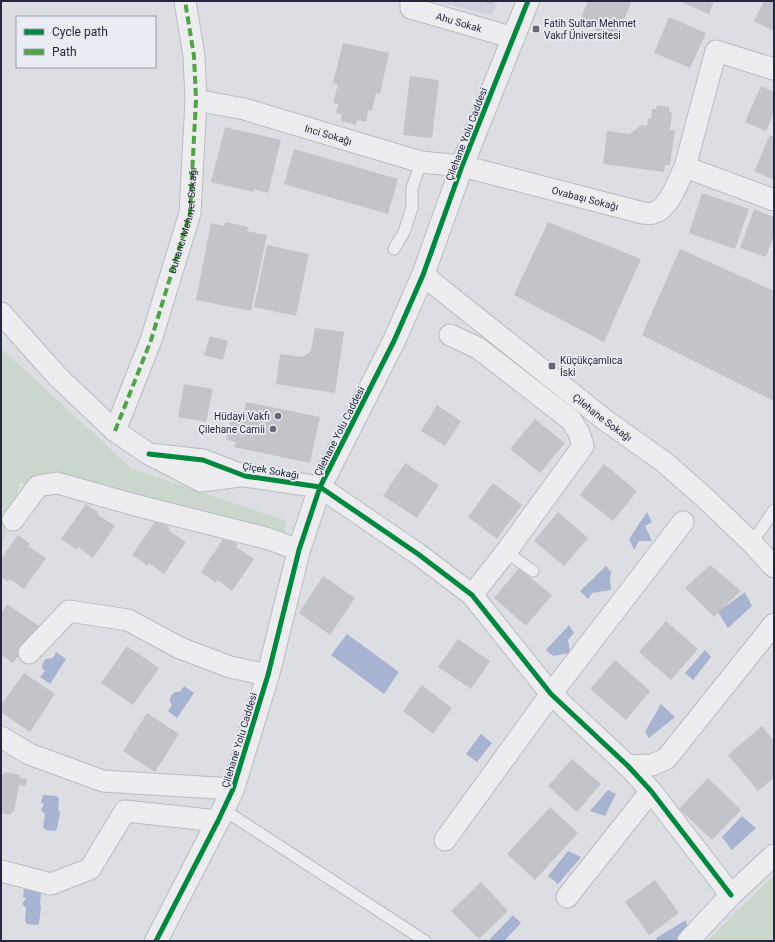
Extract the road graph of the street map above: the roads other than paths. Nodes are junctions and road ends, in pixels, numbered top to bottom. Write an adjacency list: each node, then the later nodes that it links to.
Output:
1 (185, 1): 6 (street, Duhancı Mehmet Sokağı)
2 (411, 1): 4 (street, Ahu Sokak)
3 (528, 1): 4 (street, Çilehane Yolu Caddesi)
4 (514, 38): 8 (street, Çilehane Yolu Caddesi)
5 (774, 69): 9 (street, Ovabaşı Sokağı)
6 (196, 100): 7 (street, Inci Sokağı); 15 (street, Duhancı Mehmet Sokağı)
7 (421, 162): 8 (street, Inci Sokağı); 11 (lane)
8 (462, 166): 9 (street, Ovabaşı Sokağı); 12 (street, Çilehane Yolu Caddesi)
9 (685, 167): 10 (street)
10 (774, 200)
11 (394, 249)
12 (423, 275): 16 (street, Çilehane Yolu Caddesi); 20 (street, Çilehane Sokağı)
13 (1, 313): 15 (street, Çiçek Sokağı)
14 (450, 335): 22 (street)
15 (115, 431): 16 (street, Çiçek Sokağı)
16 (320, 487): 21 (street, Çilehane Yolu Caddesi); 25 (street)
17 (774, 510): 20 (lane)
18 (13, 520): 21 (street)
19 (683, 522): 29 (street)
20 (752, 543): 23 (street, Çilehane Sokağı)
21 (299, 550): 28 (street, Çilehane Yolu Caddesi)
22 (506, 552): 24 (lane); 25 (street)
23 (774, 567)
24 (534, 571)
25 (472, 595): 29 (street)
26 (774, 624): 31 (street)
27 (29, 653): 28 (street)
28 (268, 675): 32 (street, Çilehane Yolu Caddesi)
29 (551, 694): 31 (street); 35 (street)
30 (1, 737): 32 (street)
31 (628, 766): 33 (street)
32 (233, 789): 34 (street, Çilehane Yolu Caddesi)
33 (651, 791): 38 (street); 39 (street)
34 (221, 816): 37 (street); 40 (street, Çilehane Yolu Caddesi); 41 (lane)
35 (445, 840)
36 (774, 855): 38 (street)
37 (1, 871)
38 (731, 894): 42 (street)
39 (567, 897)
40 (156, 941)
41 (425, 941)
42 (688, 941)

